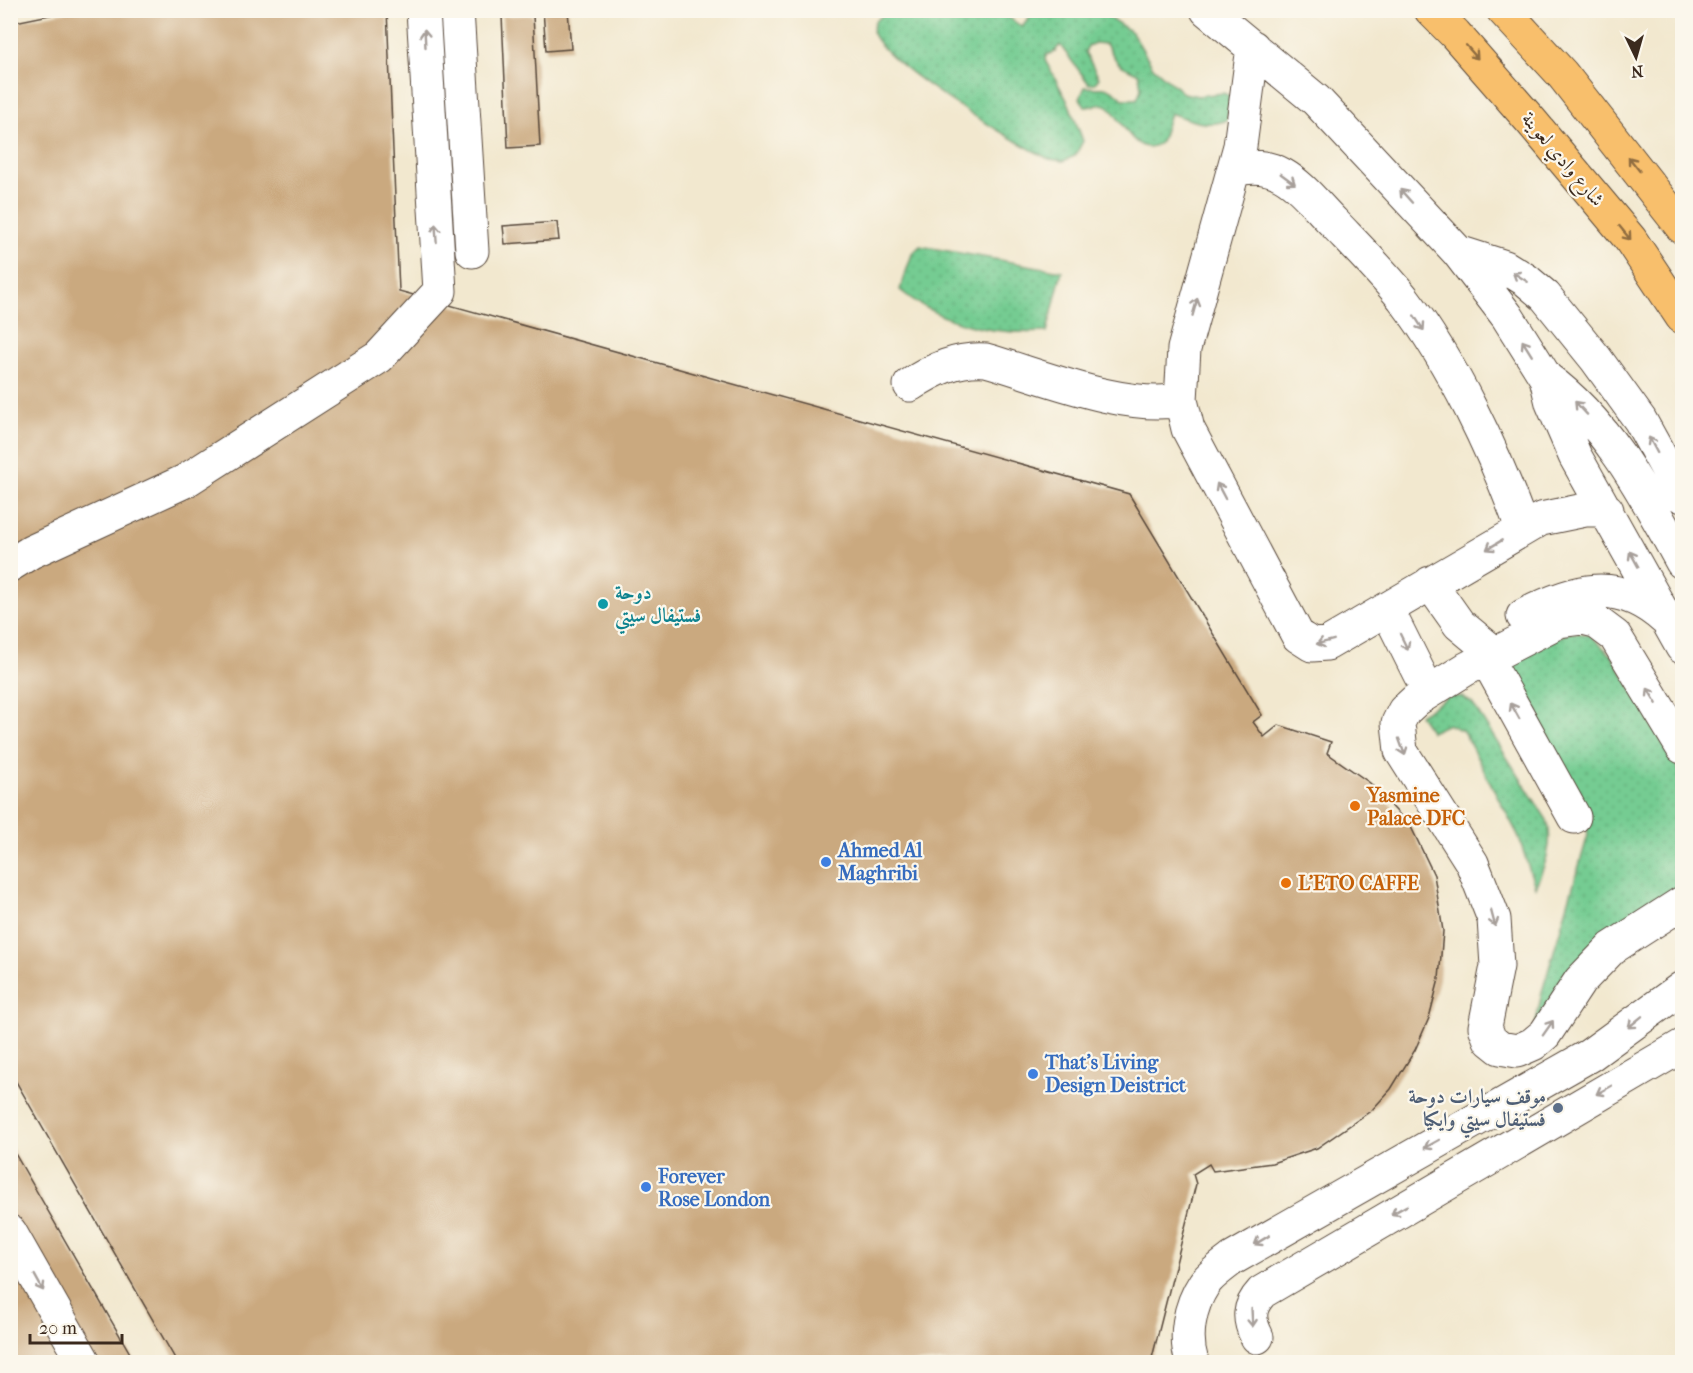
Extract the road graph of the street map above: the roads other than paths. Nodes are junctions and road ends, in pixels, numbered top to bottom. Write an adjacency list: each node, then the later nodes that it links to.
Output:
1 (423, 10): 19 (lane, one-way to 1)
2 (457, 10): 3 (lane)
3 (477, 10)
4 (1207, 10): 7 (lane)
5 (1431, 10): 11 (main road, شارع وادي لعوينة, one-way to 11)
6 (1503, 10): 9 (main road, one-way to 6)
7 (1253, 47): 8 (lane); 10 (lane, one-way to 7)
8 (1234, 170): 14 (lane, one-way to 8); 17 (lane, one-way to 17)
9 (1683, 227)
10 (1458, 252): 12 (lane, one-way to 10); 15 (lane, one-way to 10)
11 (1683, 317)
12 (1546, 378): 16 (lane); 18 (lane, one-way to 12)
13 (926, 387): 14 (lane)
14 (1184, 415): 21 (lane, one-way to 14)
15 (1683, 496)
16 (1607, 510): 17 (lane); 22 (lane, one-way to 16)
17 (1522, 528): 20 (lane, one-way to 20)
18 (1683, 562)
19 (10, 565)
20 (1431, 583): 21 (lane); 23 (lane)
21 (1387, 609): 24 (lane, one-way to 24)
22 (1676, 635): 23 (lane)
23 (1480, 655): 24 (lane); 25 (lane); 26 (lane, one-way to 23); 27 (lane)
24 (1420, 675): 25 (lane)
25 (1404, 711): 28 (lane, one-way to 28)
26 (1683, 747)
27 (1566, 821)
28 (1683, 903)
29 (1683, 988): 34 (lane, one-way to 34)
30 (1679, 1056): 32 (lane, one-way to 32)
31 (10, 1232): 33 (lane, one-way to 33)
32 (1257, 1337)
33 (84, 1362)
34 (1192, 1362)

